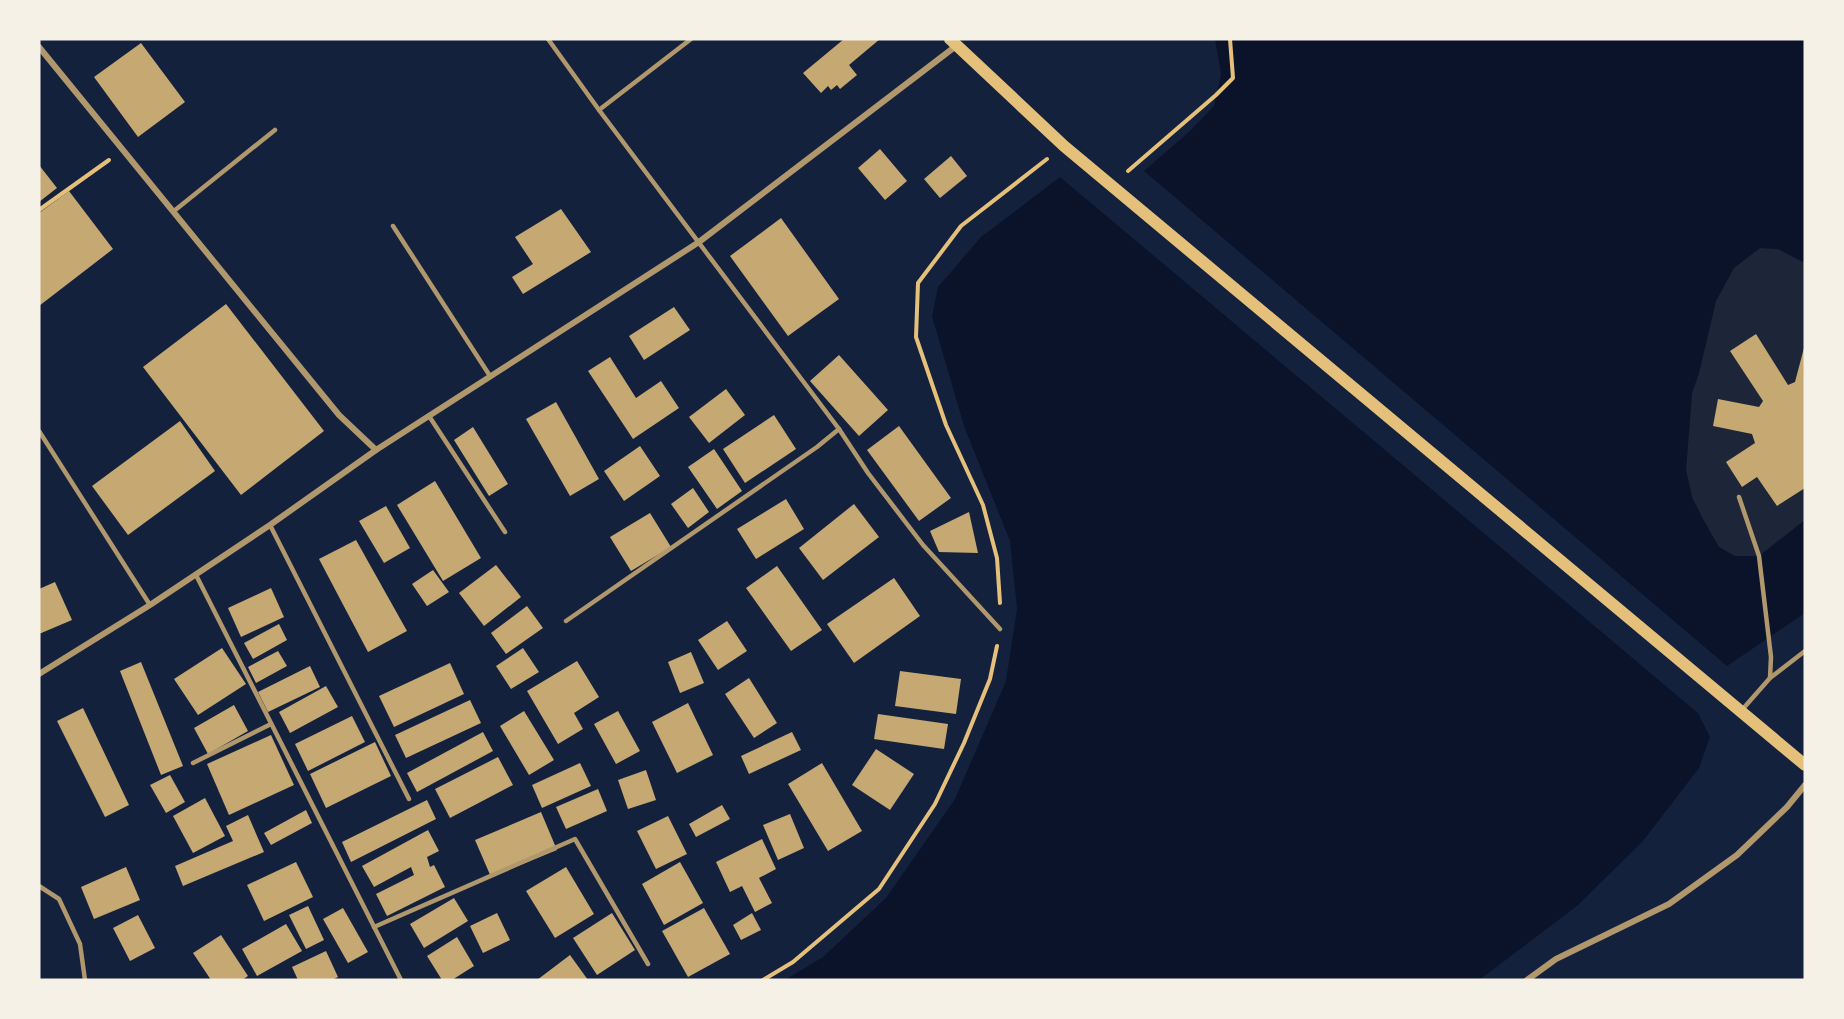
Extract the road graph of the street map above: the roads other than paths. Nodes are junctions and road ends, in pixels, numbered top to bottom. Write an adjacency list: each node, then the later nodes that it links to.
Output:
1 (549, 39): 5 (lane)
2 (691, 39): 5 (lane)
3 (953, 42): 9 (street); 25 (main road)
4 (39, 47): 7 (street)
5 (599, 110): 9 (lane)
6 (275, 130): 7 (lane)
7 (174, 211): 14 (street)
8 (393, 226): 10 (lane)
9 (699, 242): 10 (street); 12 (lane)
10 (490, 376): 11 (street)
11 (429, 416): 14 (street); 17 (lane)
12 (839, 429): 20 (lane); 21 (lane)
13 (39, 431): 19 (lane)
14 (375, 450): 16 (street)
15 (1739, 497): 24 (lane)
16 (270, 525): 18 (street); 30 (lane)
17 (505, 532)
18 (196, 575): 19 (street); 26 (lane)
19 (150, 605): 23 (street)
20 (566, 621)
21 (1000, 629)
22 (1805, 651): 24 (lane)
23 (39, 674)
24 (1770, 678): 25 (lane)
25 (1741, 711): 28 (main road)
26 (271, 724): 27 (lane); 32 (lane)
27 (193, 763)
28 (1805, 765)
29 (1805, 785): 36 (street)
30 (410, 799)
31 (39, 886): 34 (lane)
32 (374, 927): 33 (lane); 35 (lane)
33 (648, 964)
34 (85, 980)
35 (401, 980)
36 (1527, 980)

